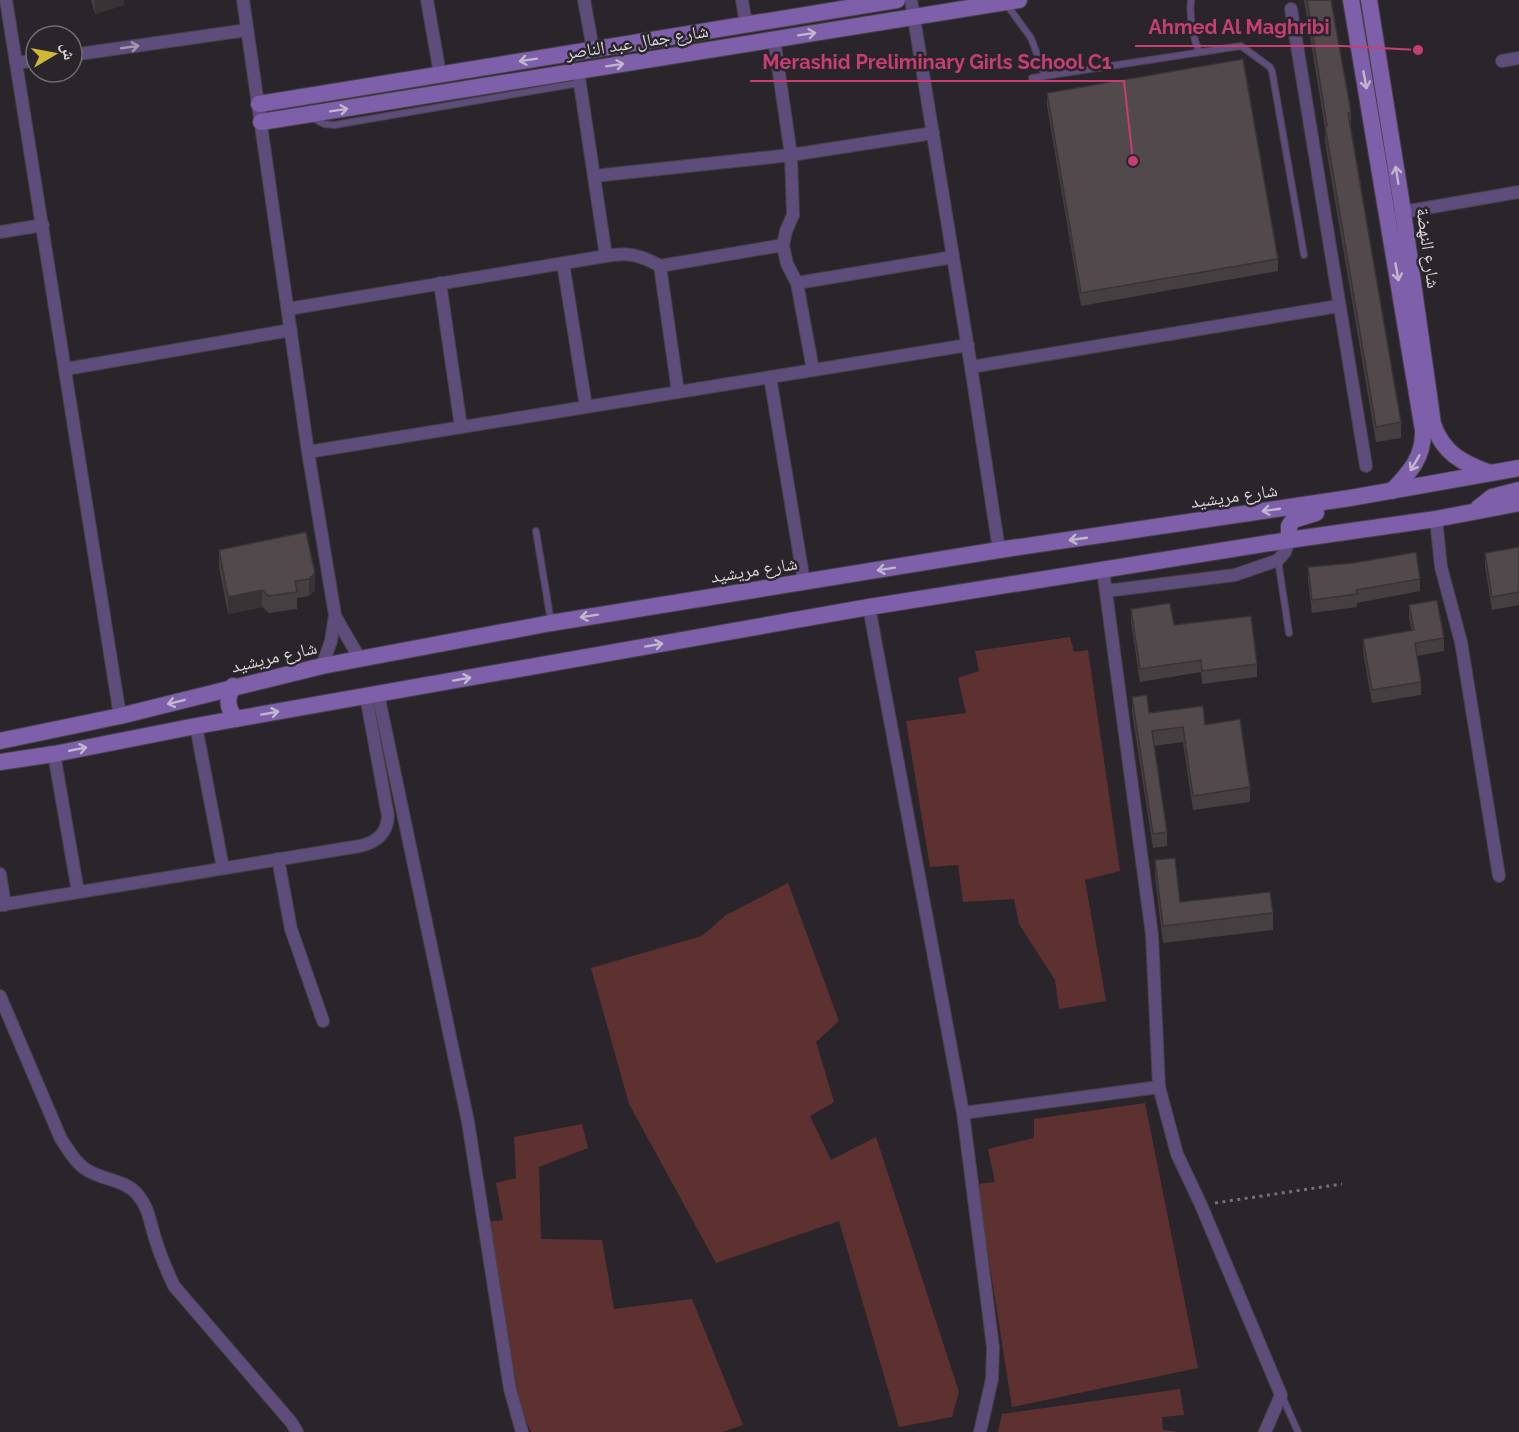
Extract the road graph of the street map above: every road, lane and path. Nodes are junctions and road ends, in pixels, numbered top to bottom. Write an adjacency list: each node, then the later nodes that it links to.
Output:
1 (6, 0): 23 (street)
2 (243, 0): 15 (street)
3 (427, 0): 24 (street)
4 (584, 0): 17 (street)
5 (742, 0): 14 (street)
6 (897, 0): 14 (main road, شارع جمال عبد الناصر)
7 (911, 0): 13 (street)
8 (1191, 0): 18 (lane)
9 (1351, 0): 61 (main road, شارع النهضة, one-way to 61)
10 (1012, 1): 13 (main road, شارع جمال عبد الناصر); 25 (lane)
11 (1371, 3): 34 (main road, شارع النهضة, one-way to 11)
12 (1291, 9): 45 (street)
13 (913, 17): 16 (main road, شارع جمال عبد الناصر, one-way to 13); 30 (street)
14 (746, 24): 17 (main road, شارع جمال عبد الناصر)
15 (247, 30): 19 (street, one-way to 15); 28 (street)
16 (774, 39): 26 (main road, شارع جمال عبد الناصر, one-way to 16); 31 (street)
17 (593, 50): 24 (main road, شارع جمال عبد الناصر, one-way to 24)
18 (1198, 52): 25 (lane); 39 (lane)
19 (84, 53)
20 (1519, 58): 21 (street)
21 (1502, 61)
22 (24, 62): 23 (street)
23 (17, 63): 35 (street)
24 (440, 74): 28 (main road, شارع جمال عبد الناصر)
25 (1045, 76): 27 (lane)
26 (579, 77): 29 (main road, شارع جمال عبد الناصر); 32 (street)
27 (1032, 78)
28 (259, 104): 29 (street)
29 (261, 122): 46 (street)
30 (933, 133): 31 (street); 40 (street)
31 (790, 155): 32 (street); 37 (street)
32 (594, 176): 38 (street)
33 (1519, 192): 34 (street)
34 (1403, 212): 59 (main road, شارع النهضة)
35 (43, 225): 36 (street); 50 (street)
36 (0, 232)
37 (783, 245): 42 (street); 44 (street)
38 (606, 255): 41 (street); 42 (street)
39 (1304, 255)
40 (953, 257): 44 (street); 48 (street)
41 (563, 263): 43 (street); 54 (street)
42 (660, 266): 53 (street)
43 (440, 283): 46 (street); 55 (street)
44 (797, 283): 51 (street)
45 (1339, 306): 49 (street); 57 (street)
46 (288, 309): 47 (street)
47 (291, 330): 50 (street); 56 (street)
48 (968, 345): 49 (street); 51 (street)
49 (971, 367): 68 (street)
50 (66, 369): 81 (street)
51 (813, 370): 52 (street)
52 (770, 377): 53 (street); 71 (street)
53 (678, 392): 54 (street)
54 (586, 407): 55 (street)
55 (461, 427): 56 (street)
56 (308, 452): 74 (street)
57 (1366, 466)
58 (1519, 468): 59 (main road, شارع مريشيد)
59 (1490, 474): 61 (main road, شارع مريشيد)
60 (1519, 490): 64 (main road)
61 (1392, 491): 62 (main road, شارع مريشيد)
62 (1350, 498): 67 (main road); 68 (main road, شارع مريشيد, one-way to 68)
63 (1519, 503): 64 (main road)
64 (1475, 511): 65 (main road)
65 (1436, 519): 67 (main road); 90 (street)
66 (536, 531): 75 (lane)
67 (1288, 540): 69 (street); 70 (main road)
68 (999, 550): 71 (main road, شارع مريشيد, one-way to 71)
69 (1278, 560): 72 (street); 76 (lane)
70 (1103, 570): 72 (street); 73 (main road)
71 (804, 582): 75 (main road, شارع مريشيد, one-way to 75)
72 (1106, 591): 95 (street)
73 (869, 607): 80 (main road, one-way to 73); 96 (street)
74 (335, 615): 77 (street); 78 (street)
75 (551, 623): 77 (main road, شارع مريشيد)
76 (1289, 633)
77 (360, 659): 78 (main road, شارع مريشيد)
78 (322, 666): 79 (main road, شارع مريشيد)
79 (233, 687): 81 (main road, شارع مريشيد, one-way to 81); 82 (main road)
80 (372, 695): 82 (main road, one-way to 80); 87 (street); 101 (street)
81 (120, 716): 84 (main road, شارع مريشيد)
82 (236, 719): 83 (main road)
83 (196, 726): 85 (main road, one-way to 83); 88 (street)
84 (0, 741)
85 (54, 754): 86 (main road); 91 (street)
86 (0, 762)
87 (278, 859): 88 (street); 94 (street)
88 (223, 868): 91 (street)
89 (0, 874): 92 (street)
90 (1499, 876)
91 (78, 892): 92 (street)
92 (2, 905)
93 (1, 1003): 100 (street)
94 (323, 1021)
95 (1159, 1087): 96 (street); 98 (street)
96 (963, 1113): 102 (street)
97 (1342, 1184): 98 (path)
98 (1201, 1205): 99 (street)
99 (1281, 1395): 103 (street); 104 (lane)
100 (297, 1432)
101 (522, 1432)
102 (980, 1432)
103 (1265, 1432)
104 (1298, 1432)

